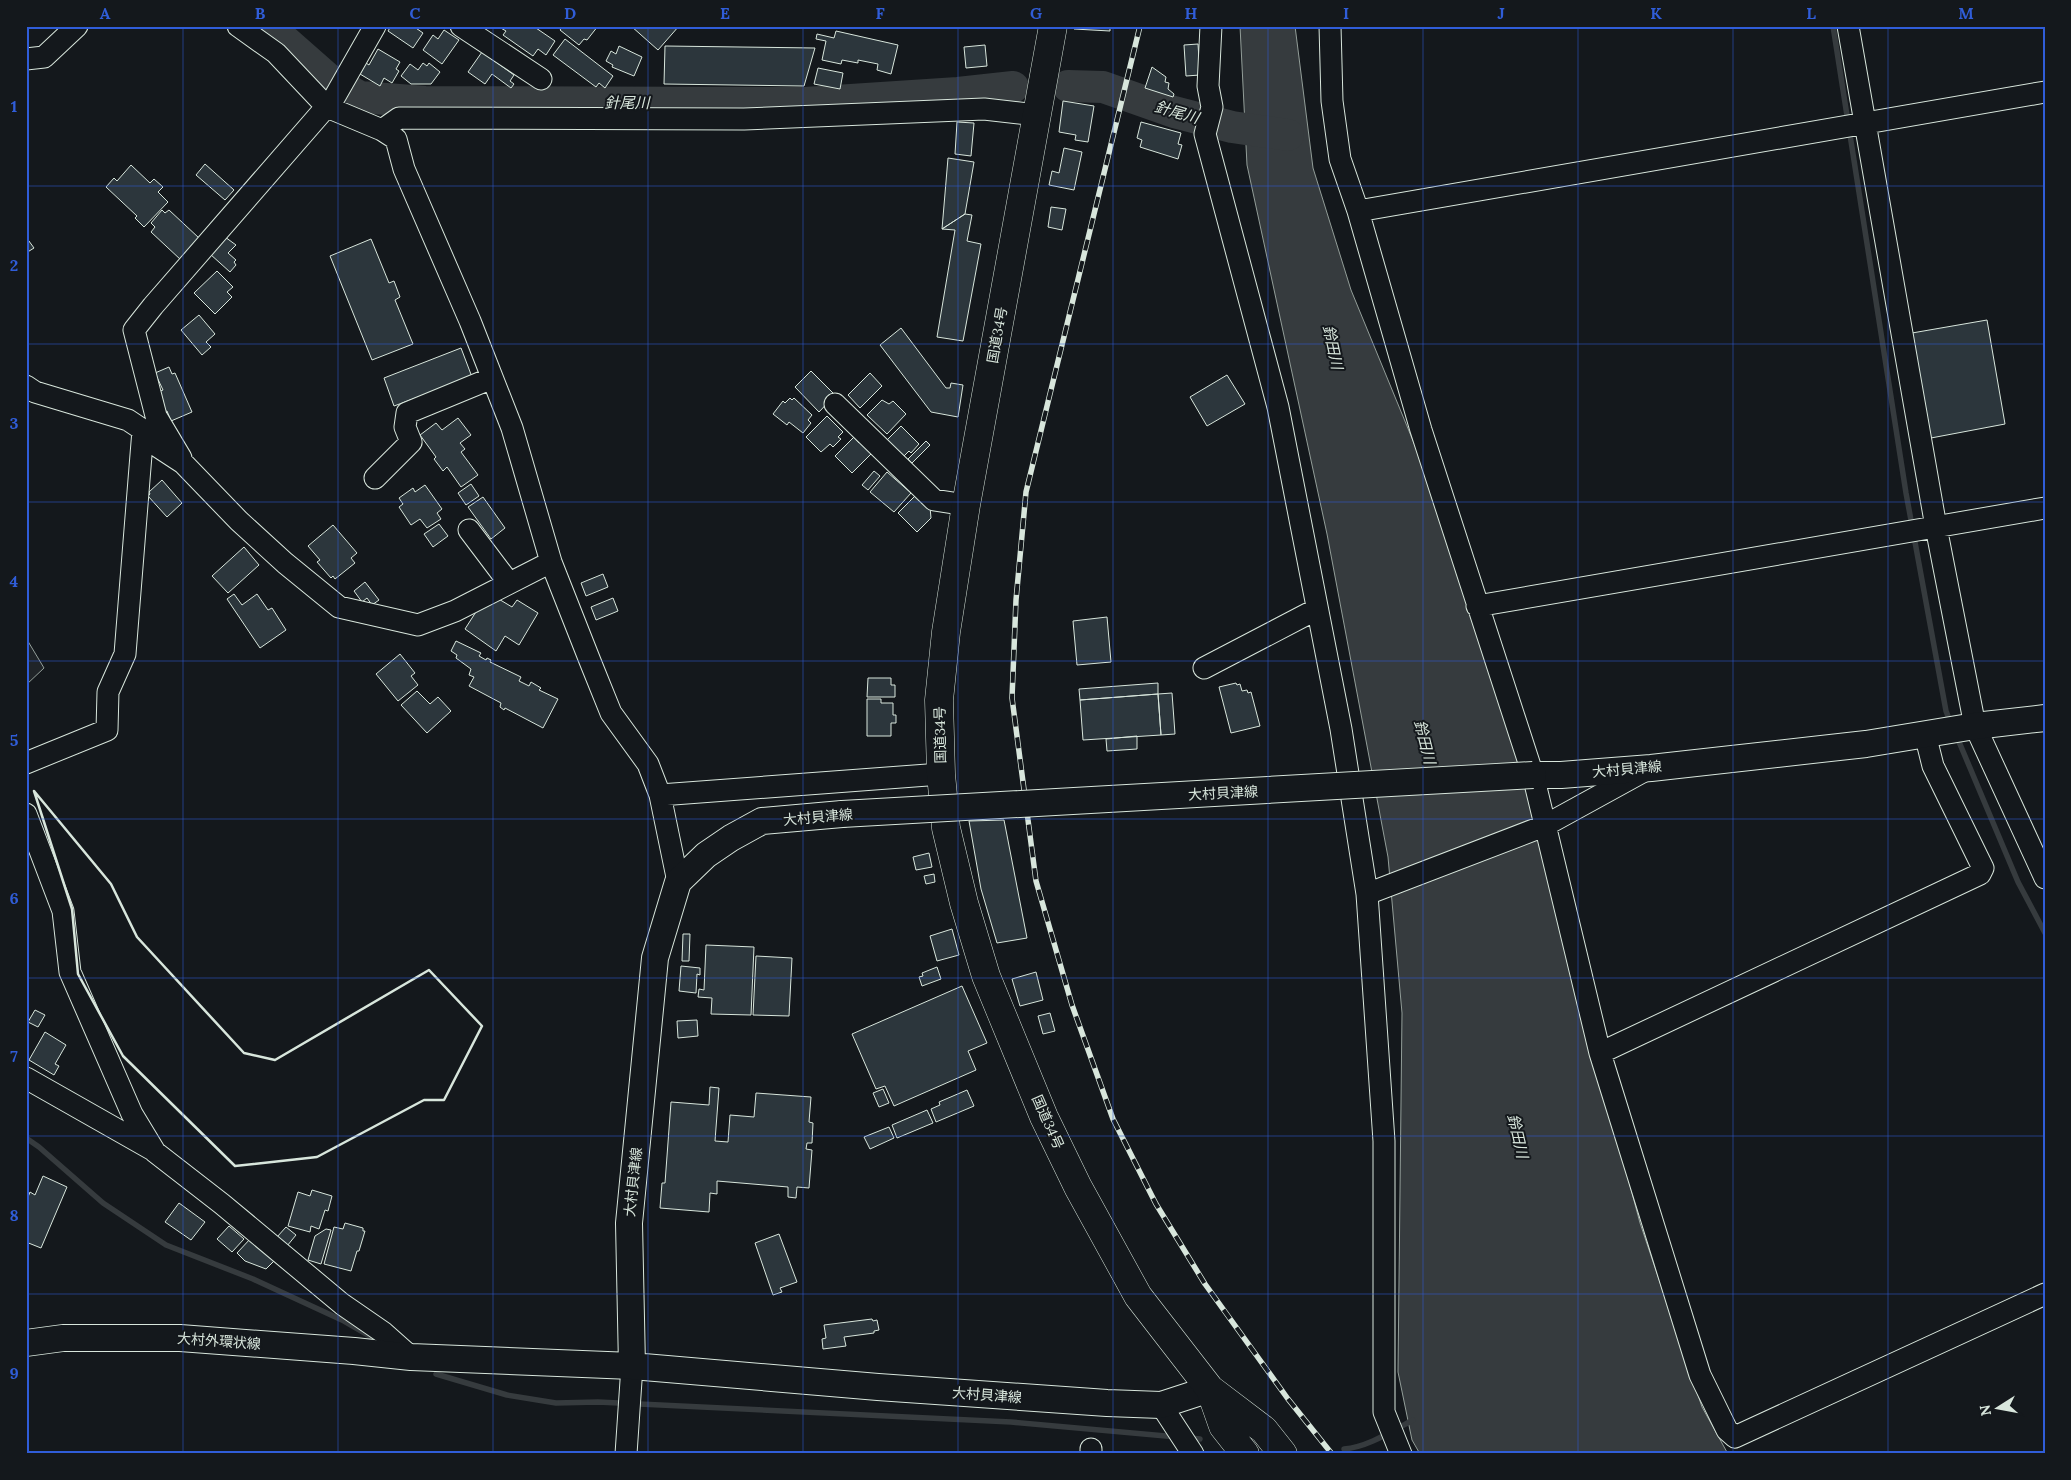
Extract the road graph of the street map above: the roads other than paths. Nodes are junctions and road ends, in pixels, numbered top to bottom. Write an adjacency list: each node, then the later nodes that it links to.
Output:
1 (77, 26): 9 (street)
2 (238, 26): 12 (street)
3 (375, 26): 12 (street)
4 (461, 26): 10 (street)
5 (1053, 26): 13 (highway, 国道34号)
6 (1211, 26): 30 (street)
7 (1330, 26): 16 (street)
8 (1848, 26): 14 (street)
9 (26, 59)
10 (541, 79)
11 (2045, 92): 14 (street)
12 (331, 103): 15 (street); 21 (street)
13 (1037, 114): 15 (street); 23 (highway, 国道34号)
14 (1854, 125): 16 (street); 25 (street)
15 (382, 130): 17 (street)
16 (1358, 211): 29 (street)
17 (492, 378): 22 (street); 27 (street)
18 (26, 386): 20 (street)
19 (835, 404): 23 (street)
20 (143, 430): 21 (street); 35 (street)
21 (185, 465): 28 (street)
22 (375, 478)
23 (966, 505): 37 (highway, 国道34号)
24 (2045, 508): 25 (street)
25 (1933, 527): 29 (street); 33 (street)
26 (469, 530): 28 (street)
27 (552, 562): 28 (street); 39 (street)
28 (509, 583)
29 (1477, 606): 38 (street)
30 (1317, 609): 31 (street); 44 (street)
31 (1204, 668)
32 (2045, 718): 33 (main road, 大村貝津線)
33 (1972, 727): 34 (main road, 大村貝津線); 42 (street)
34 (1933, 733): 36 (main road, 大村貝津線); 45 (street)
35 (26, 763)
36 (1651, 768): 38 (main road, 大村貝津線); 41 (street)
37 (941, 774): 39 (street); 52 (highway, 国道34号)
38 (1533, 775): 41 (street); 43 (main road, 大村貝津線, bridge)
39 (660, 795): 43 (street)
40 (26, 814): 47 (street)
41 (1539, 828): 44 (street); 45 (street)
42 (2045, 878)
43 (678, 882): 51 (main road, 大村貝津線)
44 (1375, 890): 54 (street)
45 (1600, 1053): 48 (street)
46 (26, 1078): 47 (street)
47 (155, 1152): 50 (street)
48 (2045, 1294)
49 (26, 1342): 50 (main road, 大村外環状線)
50 (412, 1357): 51 (main road, 大村外環状線)
51 (631, 1378): 53 (main road, 大村貝津線); 56 (street)
52 (1210, 1389): 53 (main road, 大村貝津線); 57 (highway, 国道34号); 58 (highway, 国道34号)
53 (1167, 1414): 55 (street)
54 (1400, 1451)
55 (1192, 1452)
56 (626, 1454)
57 (1245, 1454)
58 (1283, 1454)

